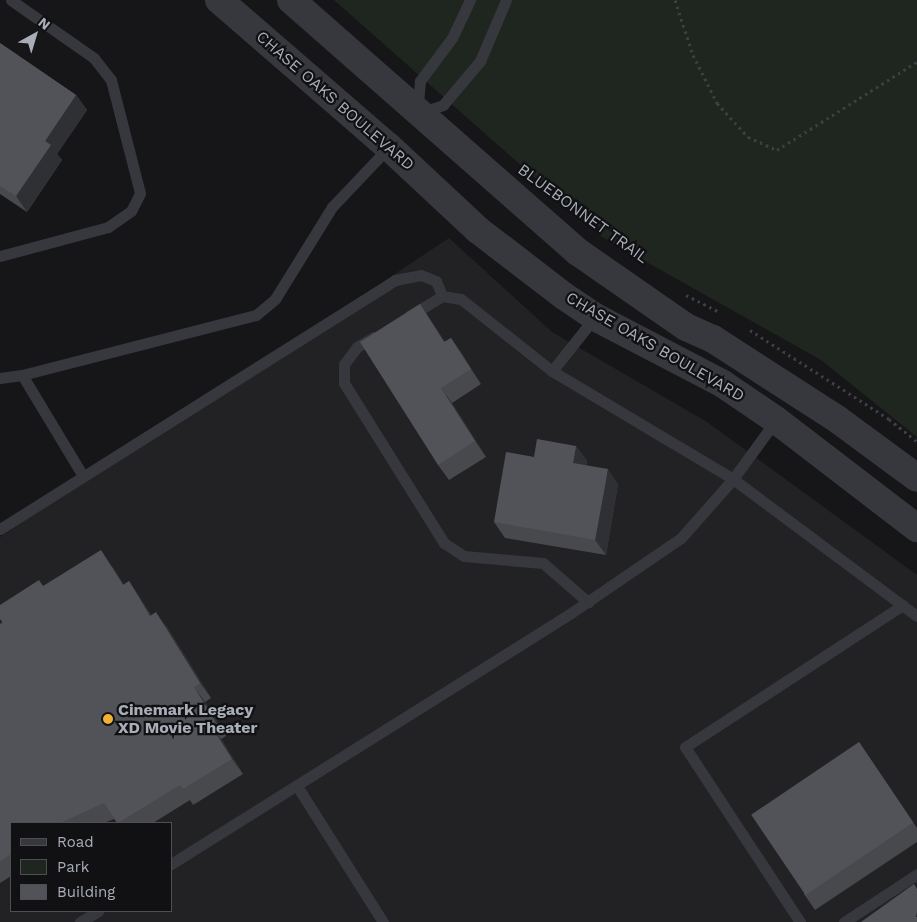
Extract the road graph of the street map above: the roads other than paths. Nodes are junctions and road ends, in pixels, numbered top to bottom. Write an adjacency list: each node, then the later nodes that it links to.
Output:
1 (11, 0): 8 (lane)
2 (219, 0): 7 (street, CHASE OAKS BOULEVARD)
3 (291, 0): 6 (street, CHASE OAKS BOULEVARD)
4 (470, 0): 6 (lane)
5 (506, 0): 6 (lane)
6 (417, 114): 7 (street); 16 (street, CHASE OAKS BOULEVARD)
7 (389, 147): 10 (street, CHASE OAKS BOULEVARD); 14 (lane)
8 (0, 256)
9 (442, 296): 11 (lane); 13 (lane); 18 (lane)
10 (595, 317): 13 (lane); 17 (street, CHASE OAKS BOULEVARD)
11 (399, 322)
12 (382, 332): 23 (lane)
13 (552, 371): 20 (lane)
14 (22, 375): 15 (lane); 18 (lane)
15 (0, 378)
16 (795, 392): 17 (street); 19 (street, CHASE OAKS BOULEVARD)
17 (776, 420): 20 (lane); 21 (street, CHASE OAKS BOULEVARD)
18 (83, 476): 22 (lane)
19 (917, 478)
20 (733, 480): 23 (lane); 24 (lane)
21 (917, 528)
22 (0, 529)
23 (588, 602): 26 (lane)
24 (903, 605): 25 (lane); 32 (lane)
25 (917, 616)
26 (297, 786): 27 (lane); 31 (lane)
27 (172, 863)
28 (917, 874): 33 (lane)
29 (96, 912): 30 (lane)
30 (80, 922)
31 (384, 922)
32 (800, 922)
33 (844, 922)

